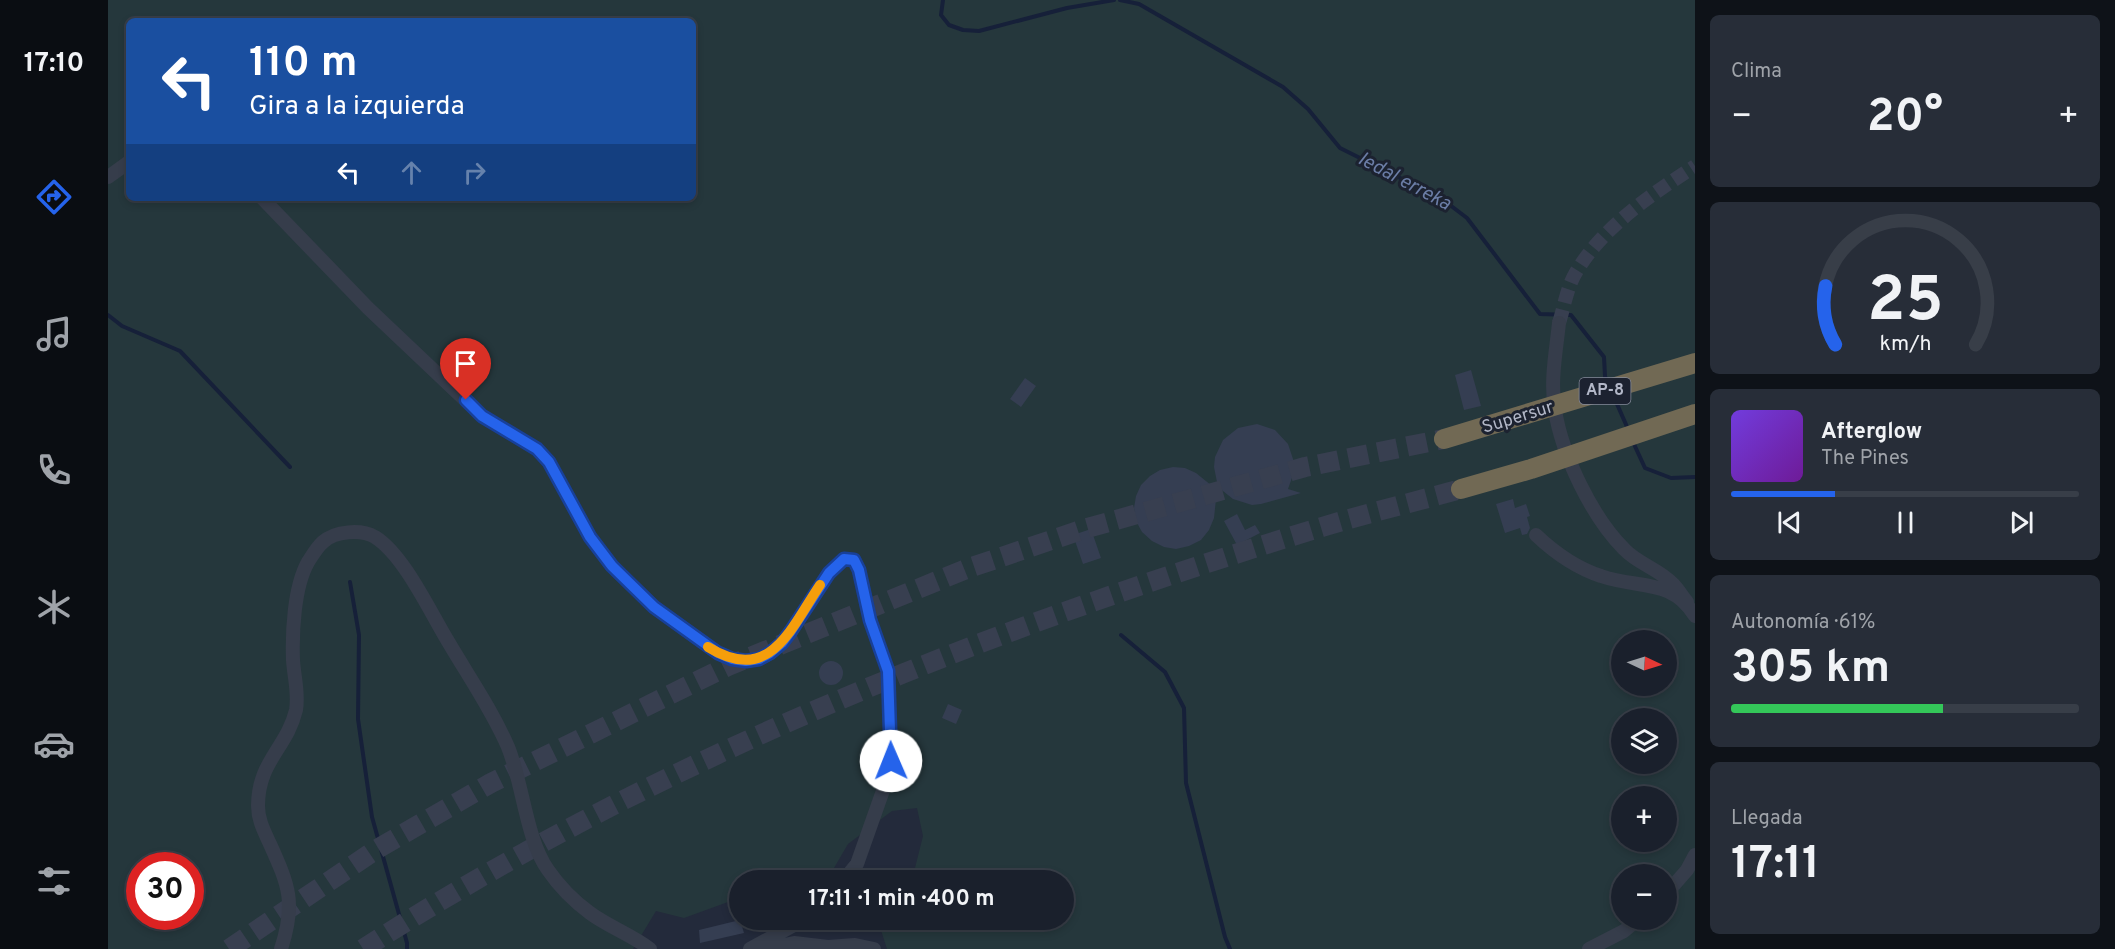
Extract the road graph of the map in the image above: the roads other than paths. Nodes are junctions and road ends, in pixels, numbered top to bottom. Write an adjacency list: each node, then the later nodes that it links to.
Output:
1 (126, 164): 2 (street)
2 (108, 177)
3 (265, 201): 13 (street)
4 (1559, 323): 10 (street)
5 (1695, 363): 7 (highway, Supersur / AP-8)
6 (1695, 414): 8 (highway)
7 (1444, 439)
8 (1461, 489)
9 (1536, 535): 10 (street)
10 (1687, 602): 11 (street)
11 (1695, 616)
12 (1695, 855): 14 (street)
13 (852, 870)
14 (1677, 881)
15 (785, 930): 19 (street)
16 (1625, 930): 22 (street)
17 (281, 949): 18 (street)
18 (650, 949)
19 (750, 949)
20 (767, 949): 21 (street)
21 (874, 949)
22 (1589, 949)

